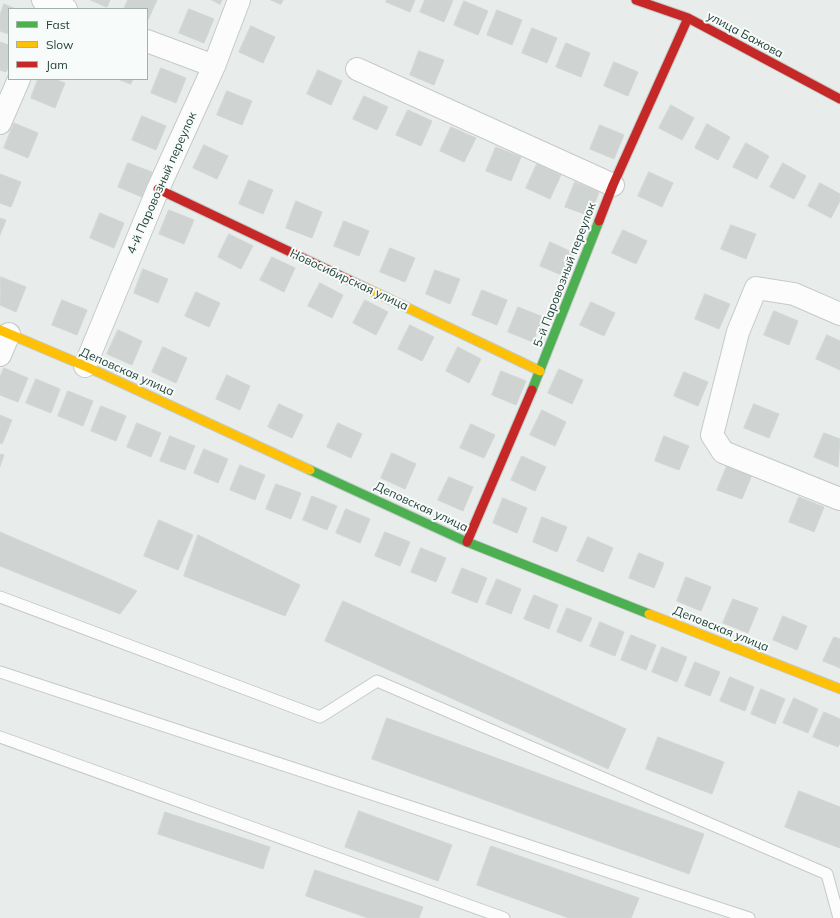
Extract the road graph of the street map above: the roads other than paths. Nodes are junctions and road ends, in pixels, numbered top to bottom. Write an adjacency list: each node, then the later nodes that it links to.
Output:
1 (239, 0): 5 (street, 4-й Паровозный переулок)
2 (636, 0): 3 (main road, улица Бажова)
3 (688, 18): 8 (main road, улица Бажова); 10 (main road, 5-й Паровозный переулок)
4 (148, 41): 5 (street)
5 (214, 66): 11 (street, 4-й Паровозный переулок)
6 (357, 69): 10 (street)
7 (19, 80): 9 (street)
8 (840, 99)
9 (0, 123)
10 (613, 185): 16 (main road, 5-й Паровозный переулок)
11 (158, 189): 15 (street, 4-й Паровозный переулок); 16 (main road, Новосибирская улица)
12 (840, 314): 17 (street)
13 (5, 332): 14 (street); 15 (main road, Деповская улица)
14 (0, 355)
15 (85, 366): 18 (main road, Деповская улица)
16 (540, 371): 18 (main road, 5-й Паровозный переулок)
17 (840, 499)
18 (467, 542): 21 (main road, Деповская улица)
19 (0, 597): 25 (lane)
20 (0, 672): 24 (lane)
21 (840, 689)
22 (0, 737): 23 (lane)
23 (504, 918)
24 (749, 918)
25 (839, 918)

